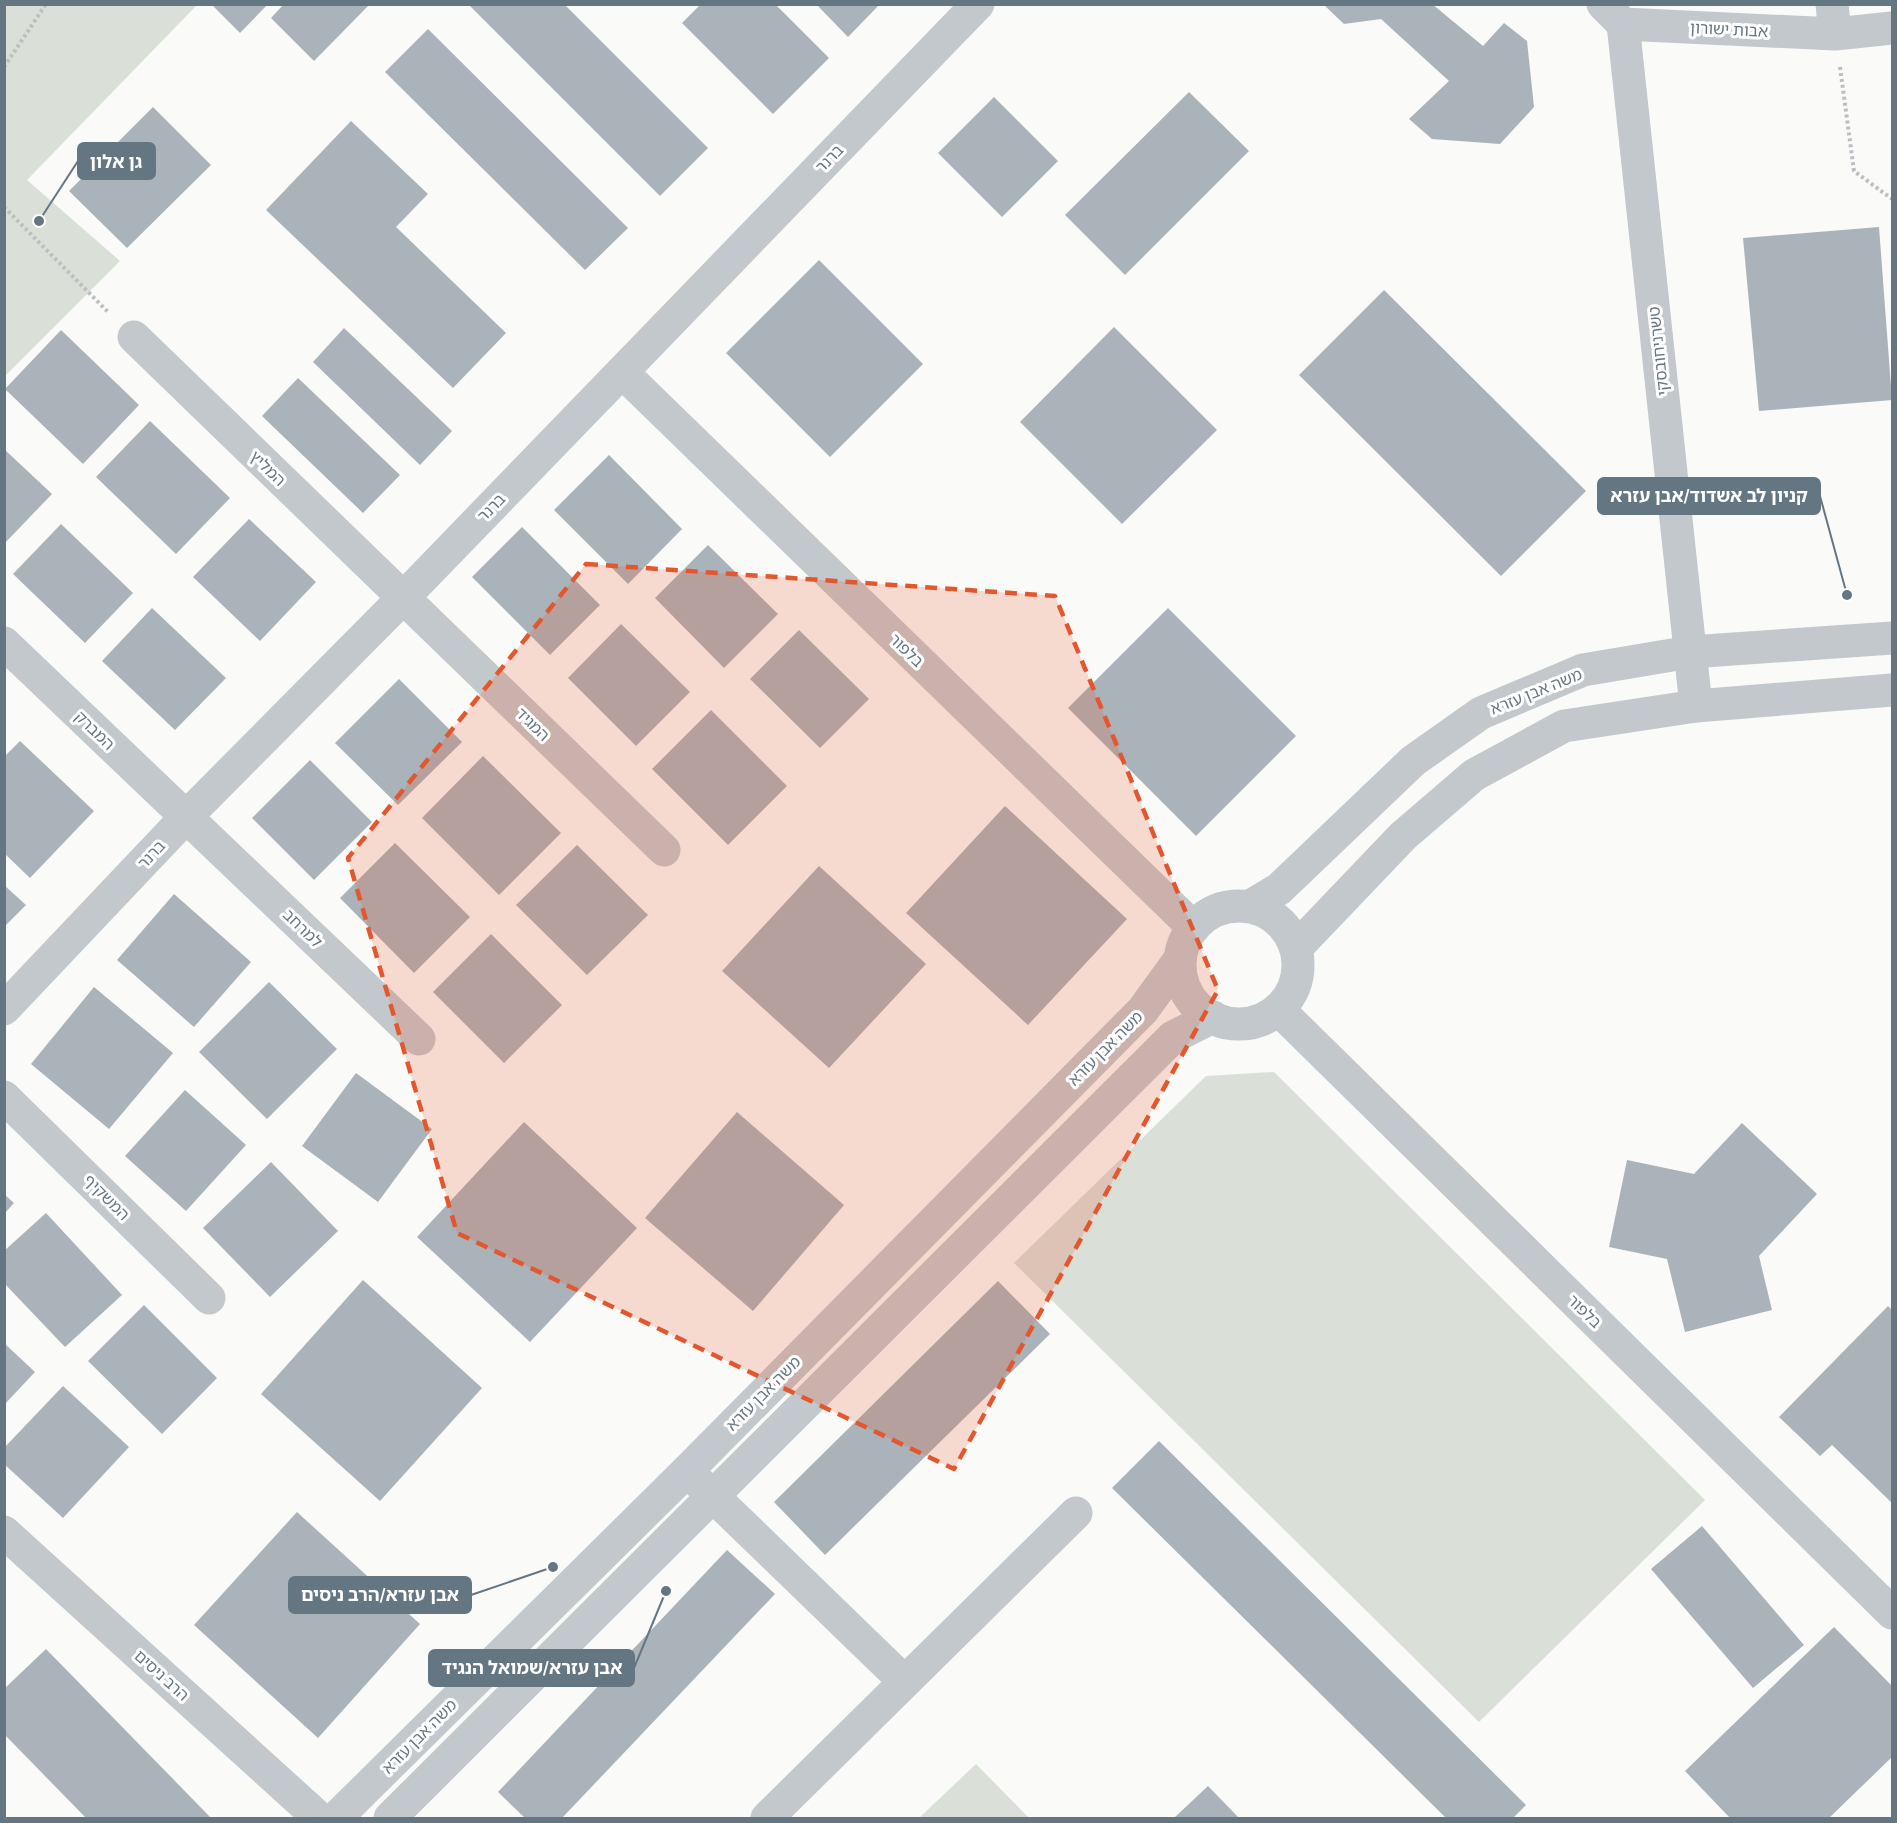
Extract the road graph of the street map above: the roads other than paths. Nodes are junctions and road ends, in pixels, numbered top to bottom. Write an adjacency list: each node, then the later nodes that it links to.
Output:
1 (978, 4): 6 (street, ברנר)
2 (1613, 14): 3 (street, אבות ישורון); 10 (street, טשרניחובסקי)
3 (1833, 19): 4 (street, אבות ישורון)
4 (1893, 28)
5 (134, 337): 7 (street, המליץ)
6 (621, 372): 7 (street, ברנר); 16 (street, בלפור)
7 (403, 598): 13 (street, ברנר); 14 (street, המגיד)
8 (1893, 638): 10 (street, משה אבן עזרא)
9 (4, 644): 13 (street, המברק)
10 (1690, 652): 12 (street, טשרניחובסקי); 15 (street, משה אבן עזרא)
11 (1893, 690): 12 (street)
12 (1696, 706): 17 (street)
13 (186, 817): 19 (street, ברנר); 22 (street, למרחב)
14 (664, 850)
15 (1249, 907): 16 (street, משה אבן עזרא); 17 (street, משה אבן עזרא)
16 (1193, 927): 18 (street, משה אבן עזרא)
17 (1296, 948): 20 (street)
18 (1180, 960): 21 (street); 25 (street, משה אבן עזרא)
19 (4, 1008)
20 (1278, 1009): 21 (street); 29 (street, בלפור)
21 (1214, 1017): 26 (street)
22 (419, 1039)
23 (4, 1096): 24 (street, המשקיף)
24 (209, 1298)
25 (687, 1470): 26 (street); 32 (street, משה אבן עזרא)
26 (715, 1497): 30 (street); 33 (street)
27 (1076, 1513): 30 (street)
28 (4, 1532): 31 (street, הרב ניסים)
29 (1893, 1613)
30 (905, 1682): 34 (street)
31 (319, 1818)
32 (336, 1818)
33 (390, 1818)
34 (767, 1818)

